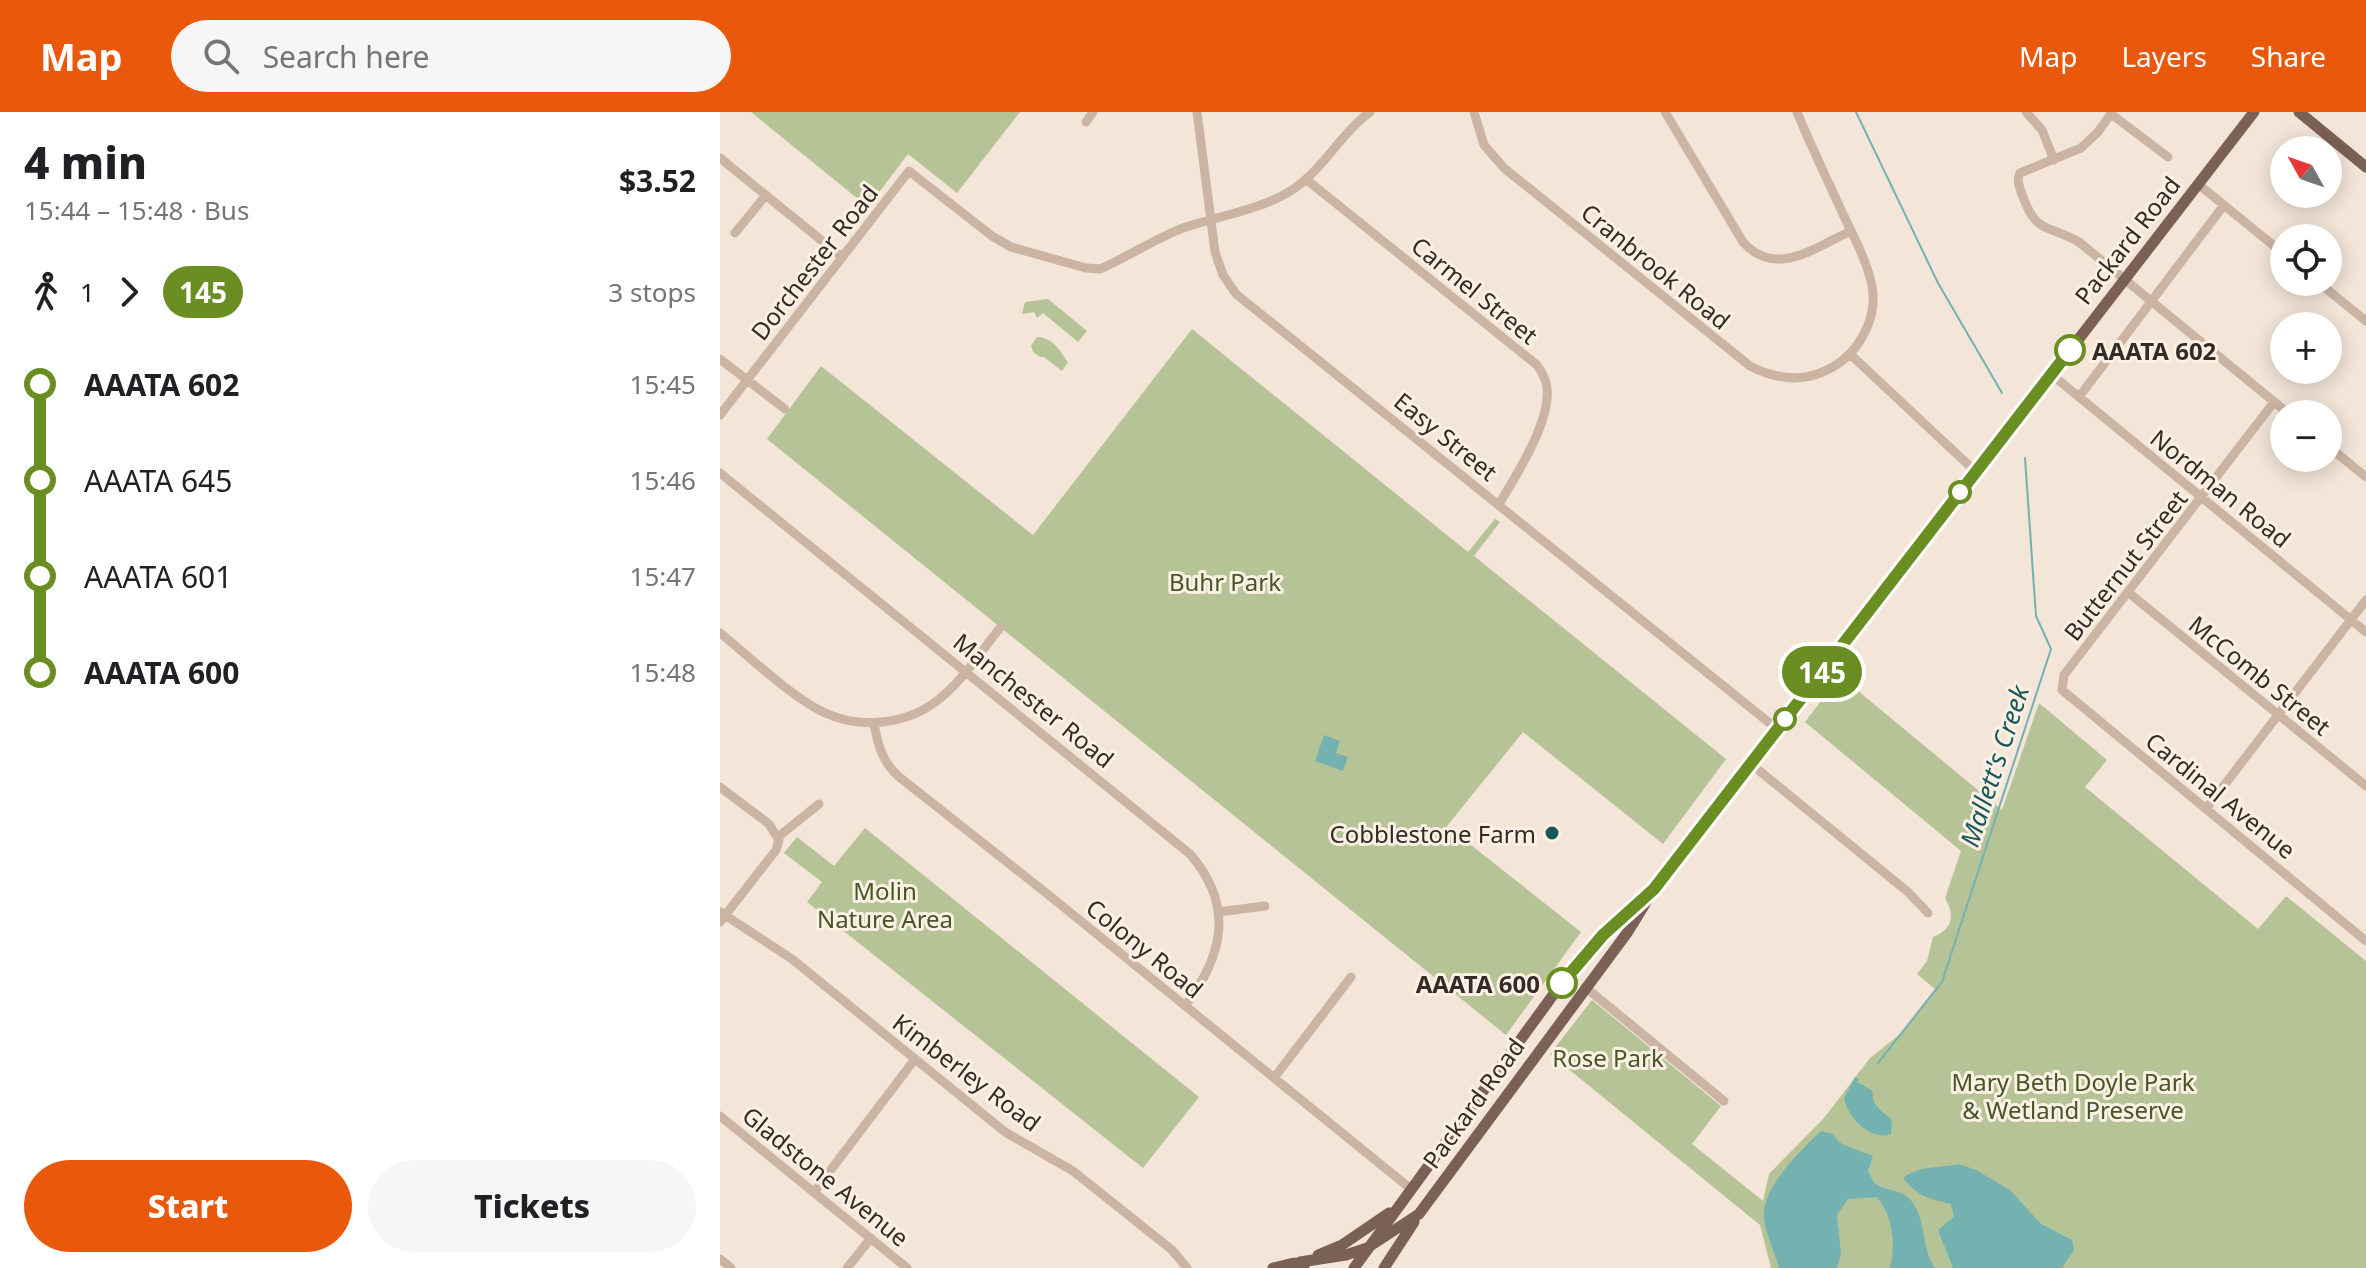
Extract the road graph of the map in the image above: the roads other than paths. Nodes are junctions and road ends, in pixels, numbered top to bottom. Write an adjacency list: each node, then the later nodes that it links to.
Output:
1 (1093, 112): 11 (street)
2 (1197, 112): 20 (street, Easy Street)
3 (1370, 112): 16 (street)
4 (1474, 112): 29 (street, Cranbrook Road)
5 (1665, 112): 21 (street)
6 (1797, 112): 21 (street)
7 (2026, 112): 14 (street)
8 (2254, 112): 17 (main road, Packard Road)
9 (2299, 112): 15 (main road)
10 (2111, 113): 12 (street); 14 (street)
11 (1086, 122)
12 (2168, 157)
13 (720, 158): 18 (street)
14 (2054, 160): 25 (street)
15 (2366, 167)
16 (1307, 180): 20 (street); 43 (street, Carmel Street)
17 (2198, 184): 19 (street); 25 (main road, Packard Road)
18 (766, 195): 22 (street); 24 (street)
19 (2224, 205): 23 (street); 27 (street)
20 (1212, 219): 24 (street, Dorchester Road); 43 (street, Easy Street)
21 (1851, 231): 29 (street)
22 (735, 233)
23 (2270, 243)
24 (842, 257): 32 (street, Dorchester Road)
25 (2125, 279): 27 (street); 31 (main road, Packard Road)
26 (2335, 296): 28 (street)
27 (2152, 301): 33 (street); 34 (street)
28 (2366, 321)
29 (1851, 355): 39 (street)
30 (720, 359): 32 (street)
31 (2051, 374): 33 (street, Nordman Road); 39 (main road, Packard Road)
32 (747, 380): 36 (street); 37 (street, Dorchester Road)
33 (2079, 397): 42 (street, Nordman Road)
34 (2272, 400)
35 (2270, 407): 42 (street, Butternut Street)
36 (785, 409)
37 (720, 415)
38 (2342, 457): 41 (street)
39 (1976, 472): 54 (main road, Packard Road)
40 (720, 473): 50 (street, Manchester Road)
41 (2366, 477)
42 (2202, 497): 44 (street, Butternut Street); 46 (street, Nordman Road)
43 (1499, 504): 54 (street, Easy Street)
44 (2129, 593): 51 (street, Butternut Street); 52 (street, McComb Street)
45 (2366, 600): 46 (street)
46 (2351, 620): 48 (street, Nordman Road); 52 (street)
47 (1000, 628): 50 (street)
48 (2366, 632)
49 (720, 633): 53 (street)
50 (965, 671): 53 (street); 63 (street, Manchester Road)
51 (2064, 675): 59 (street, Cardinal Avenue)
52 (2278, 716): 56 (street, McComb Street); 59 (street)
53 (874, 724): 70 (street, Colony Road)
54 (1777, 729): 55 (main road, Packard Road)
55 (1751, 764): 61 (main road, Packard Road); 64 (street)
56 (2366, 786)
57 (720, 787): 60 (street)
58 (819, 804): 60 (street)
59 (2206, 809): 66 (street, Cardinal Avenue)
60 (779, 839): 65 (street)
61 (1654, 889): 67 (main road, Packard Road); 69 (main road, Packard Road)
62 (1265, 906): 63 (street)
63 (1218, 912): 70 (street, Manchester Road)
64 (1928, 913)
65 (722, 916): 73 (street, Kimberley Road)
66 (2366, 941)
67 (1584, 956): 71 (main road); 72 (main road, Packard Road)
68 (1351, 977): 74 (street)
69 (1585, 987): 71 (main road, Packard Road); 75 (street)
70 (1185, 1006): 74 (street, Colony Road)
71 (1549, 1036): 76 (main road, Packard Road)
72 (1520, 1040): 76 (main road); 78 (main road, Packard Road)
73 (915, 1059): 79 (street); 89 (street, Kimberley Road)
74 (1274, 1078): 78 (street, Colony Road)
75 (1724, 1101)
76 (1496, 1109): 81 (main road, Packard Road)
77 (720, 1116): 79 (street, Gladstone Avenue)
78 (1411, 1189): 80 (main road, Packard Road)
79 (814, 1192): 82 (street, Gladstone Avenue)
80 (1399, 1205): 83 (main road, Packard Road); 85 (main road)
81 (1419, 1214): 83 (main road, Packard Road); 92 (main road)
82 (871, 1238): 87 (street); 88 (street, Gladstone Avenue)
83 (1367, 1248): 85 (main road, Packard Road); 91 (main road, Packard Road)
84 (720, 1259): 86 (street)
85 (1299, 1264): 90 (main road, Packard Road)
86 (731, 1268)
87 (847, 1268)
88 (907, 1268)
89 (1187, 1268)
90 (1273, 1268)
91 (1354, 1268)
92 (1384, 1268)

